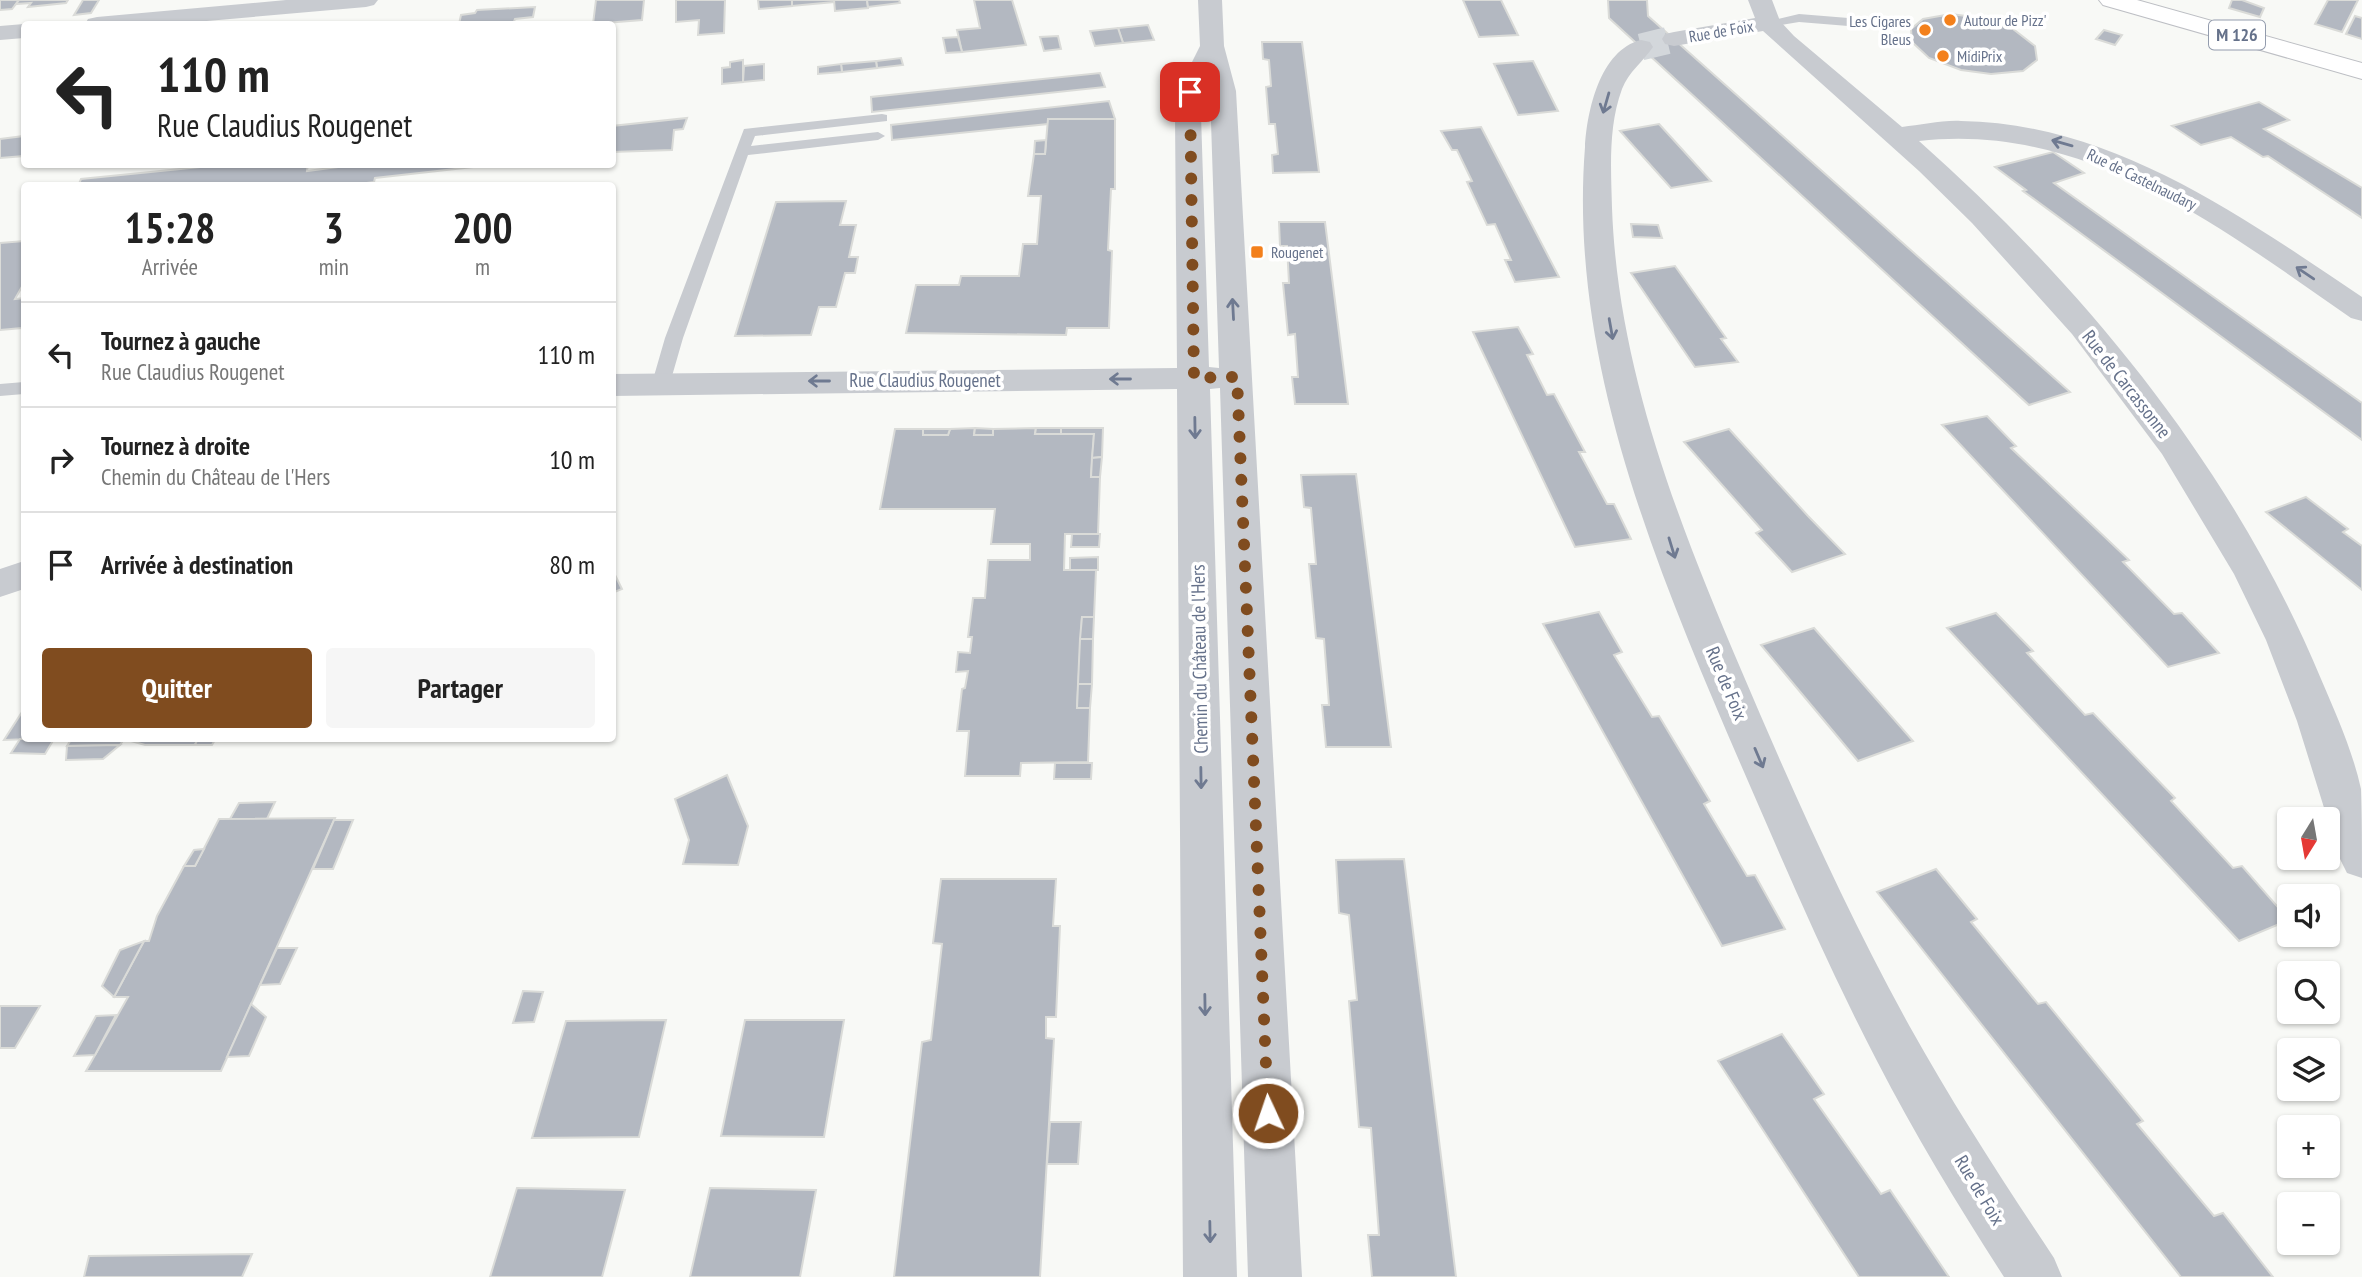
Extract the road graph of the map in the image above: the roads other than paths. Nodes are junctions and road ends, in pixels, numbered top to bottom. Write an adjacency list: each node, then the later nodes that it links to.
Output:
1 (366, 0): 4 (street)
2 (1210, 0): 10 (street, Chemin du Château de l'Hers)
3 (2111, 0): 11 (main road, M 126)
4 (252, 5): 6 (street)
5 (1764, 11): 7 (lane); 14 (street, Rue de Carcassonne); 28 (street, Rue de Foix, one-way to 28)
6 (121, 21)
7 (1873, 24)
8 (21, 31): 9 (street)
9 (0, 33)
10 (1212, 46): 17 (street, Chemin du Château de l'Hers, one-way to 10); 18 (street, Chemin du Château de l'Hers)
11 (2362, 71)
12 (882, 118): 15 (lane)
13 (878, 136): 15 (lane)
14 (1895, 136): 16 (street, Rue de Castelnaudary, one-way to 14); 25 (street, Rue de Carcassonne)
15 (742, 150): 19 (lane)
16 (2362, 311)
17 (1237, 377): 18 (street, Rue Claudius Rougenet); 27 (street, Chemin du Château de l'Hers)
18 (1194, 378): 19 (street, Rue Claudius Rougenet, one-way to 19); 26 (street, Chemin du Château de l'Hers, one-way to 26)
19 (661, 383): 20 (street, Rue Claudius Rougenet)
20 (616, 385)
21 (21, 388): 22 (lane)
22 (0, 390)
23 (21, 576): 24 (street)
24 (0, 583)
25 (2362, 859)
26 (1210, 1277)
27 (1275, 1277)
28 (2035, 1277)

